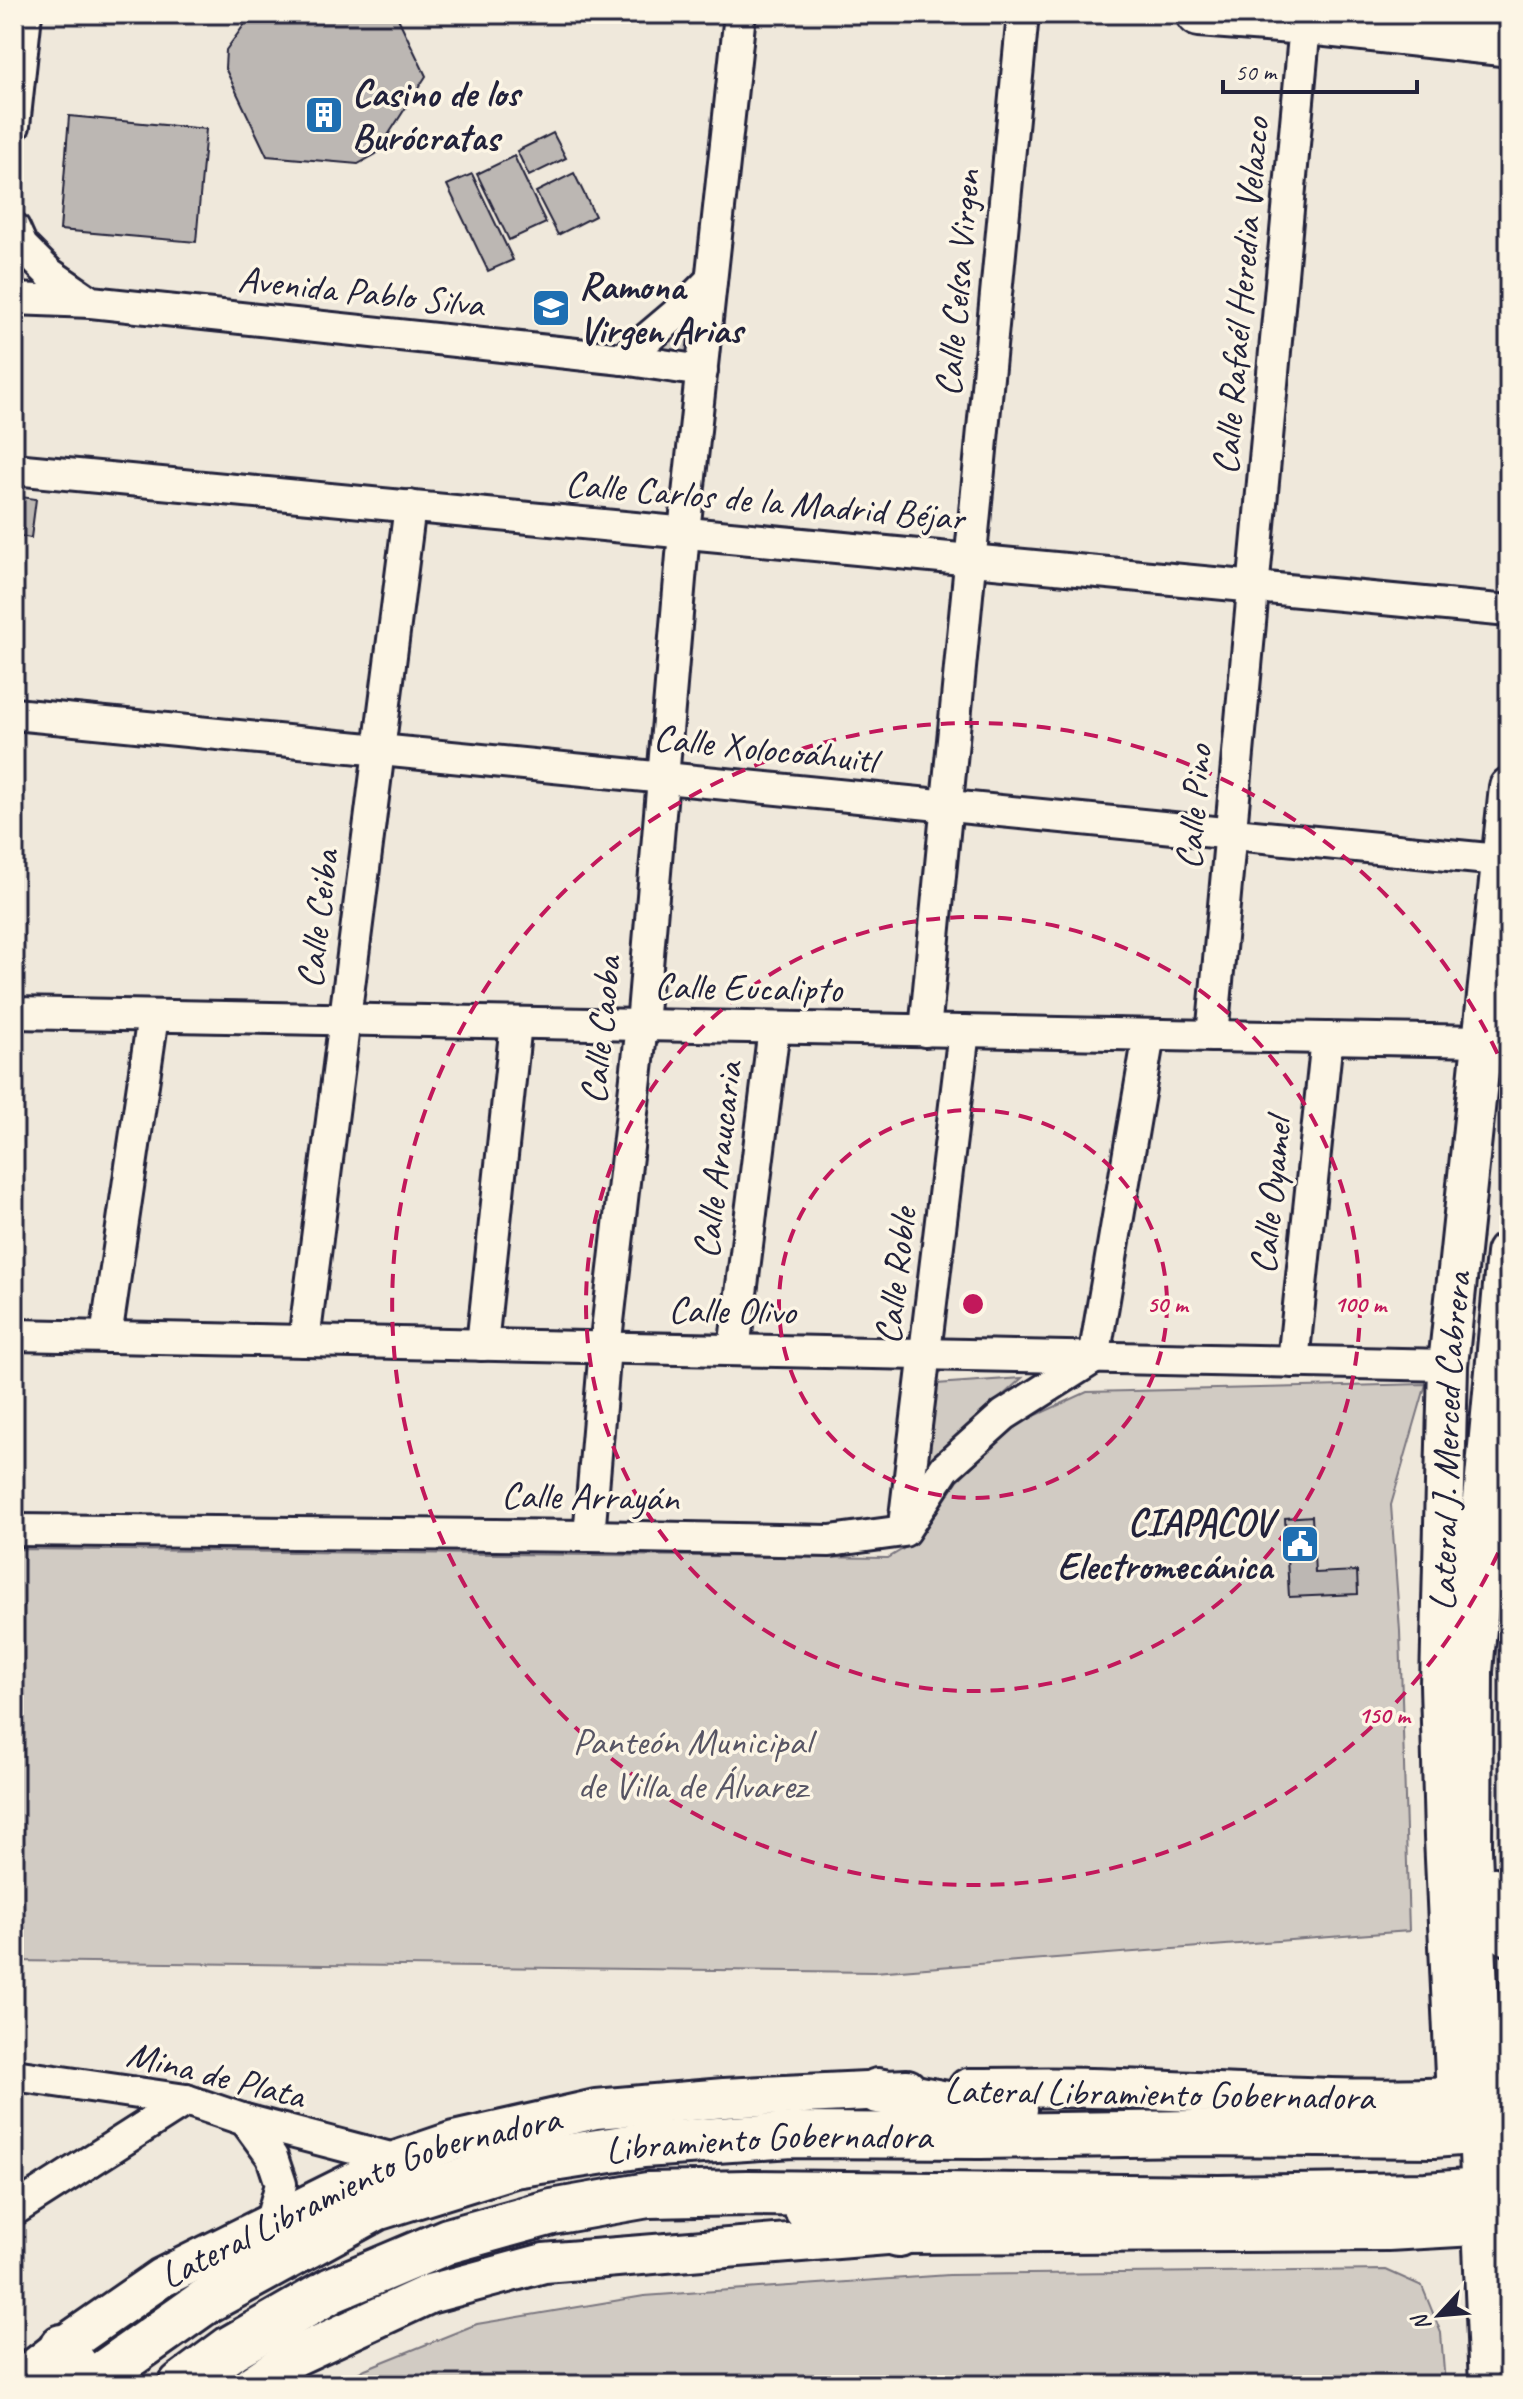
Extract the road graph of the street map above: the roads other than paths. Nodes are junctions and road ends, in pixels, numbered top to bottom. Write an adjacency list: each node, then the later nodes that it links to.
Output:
1 (740, 14): 10 (street, Calle Caoba)
2 (1023, 14): 18 (street, Calle Celsa Virgen)
3 (1199, 14): 4 (main road)
4 (1306, 18): 6 (main road); 19 (street, Calle Rafaél Heredia Velazco)
5 (21, 27): 7 (street)
6 (1509, 44)
7 (16, 90): 8 (street)
8 (14, 126)
9 (14, 228): 12 (street, Avenida Pablo Silva)
10 (711, 280): 13 (street); 14 (street, Calle Caoba)
11 (14, 299): 12 (street, Avenida Pablo Silva)
12 (91, 302): 13 (street, Avenida Pablo Silva)
13 (623, 359): 14 (street, Avenida Pablo Silva)
14 (702, 371): 17 (street, Calle Caoba)
15 (14, 469): 16 (street, Calle Carlos de la Madrid Béjar)
16 (410, 506): 17 (street, Calle Carlos de la Madrid Béjar); 22 (street, Calle Ceiba)
17 (684, 532): 18 (street, Calle Carlos de la Madrid Béjar); 23 (street, Calle Caoba)
18 (970, 560): 19 (street, Calle Carlos de la Madrid Béjar); 25 (street)
19 (1253, 586): 20 (street, Calle Carlos de la Madrid Béjar); 26 (street, Calle Pino)
20 (1509, 611)
21 (14, 714): 22 (street, Calle Xolocoáhuitl)
22 (378, 750): 23 (street, Calle Xolocoáhuitl); 30 (street, Calle Ceiba)
23 (662, 778): 25 (street, Calle Xolocoáhuitl); 32 (street, Calle Caoba)
24 (1509, 787): 27 (street, Lateral J. Merced Cabrera)
25 (947, 806): 26 (street, Calle Xolocoáhuitl); 34 (street)
26 (1231, 834): 27 (street, Calle Xolocoáhuitl); 37 (street, Calle Pino)
27 (1505, 861): 39 (street, Lateral J. Merced Cabrera)
28 (14, 1013): 29 (street, Calle Eucalipto)
29 (153, 1016): 30 (street, Calle Eucalipto); 42 (street)
30 (345, 1019): 31 (street, Calle Eucalipto); 43 (street, Calle Ceiba)
31 (516, 1023): 32 (street, Calle Eucalipto); 44 (street)
32 (642, 1025): 33 (street, Calle Eucalipto); 45 (street, Calle Caoba)
33 (774, 1028): 34 (street, Calle Eucalipto); 46 (street, Calle Araucaria)
34 (925, 1031): 35 (street, Calle Eucalipto)
35 (964, 1031): 36 (street, Calle Eucalipto); 47 (street, Calle Roble)
36 (1149, 1035): 37 (street, Calle Eucalipto); 48 (street)
37 (1212, 1036): 38 (street, Calle Eucalipto)
38 (1327, 1038): 39 (street, Calle Eucalipto); 49 (street, Calle Oyamel)
39 (1481, 1041): 50 (street, Lateral J. Merced Cabrera)
40 (1509, 1254): 56 (main road)
41 (14, 1335): 42 (street, Calle Olivo)
42 (106, 1337): 43 (street, Calle Olivo)
43 (304, 1341): 44 (street, Calle Olivo)
44 (482, 1345): 45 (street, Calle Olivo)
45 (605, 1348): 46 (street, Calle Olivo); 54 (street, Calle Caoba)
46 (734, 1350): 47 (street, Calle Olivo)
47 (926, 1354): 48 (street, Calle Olivo); 53 (street, Calle Roble)
48 (1094, 1358): 49 (street, Calle Olivo); 53 (street)
49 (1293, 1362): 50 (street, Calle Olivo)
50 (1448, 1365): 55 (street, Lateral J. Merced Cabrera)
51 (1509, 1529): 56 (main road)
52 (14, 1530): 54 (street, Calle Arrayán)
53 (904, 1531): 54 (street, Calle Arrayán)
54 (589, 1536)
55 (1444, 1837): 56 (street); 57 (street, Lateral J. Merced Cabrera)
56 (1487, 1919): 57 (street); 61 (main road); 61 (main road)
57 (1452, 2002): 61 (street, Lateral J. Merced Cabrera)
58 (14, 2075): 60 (street, Mina de Plata)
59 (878, 2091): 61 (street, Lateral Libramiento Gobernadora); 63 (main road); 64 (street, Lateral Libramiento Gobernadora)
60 (186, 2100): 62 (street, Mina de Plata); 67 (street)
61 (1493, 2108): 63 (main road, Libramiento Gobernadora); 66 (main road)
62 (245, 2120): 64 (street, Mina de Plata); 68 (street)
63 (1195, 2133): 74 (main road, Libramiento Gobernadora)
64 (398, 2160): 68 (street, Lateral Libramiento Gobernadora)
65 (747, 2193): 66 (main road, Libramiento Gobernadora); 69 (main road); 75 (main road, Libramiento Gobernadora)
66 (1496, 2208): 69 (street); 70 (main road)
67 (14, 2210)
68 (270, 2224): 71 (street, Lateral Libramiento Gobernadora)
69 (899, 2234): 76 (street)
70 (1498, 2293): 72 (main road)
71 (62, 2347): 73 (street, Lateral Libramiento Gobernadora); 74 (main road)
72 (1497, 2357)
73 (14, 2384)
74 (88, 2385)
75 (181, 2385)
76 (252, 2385)

